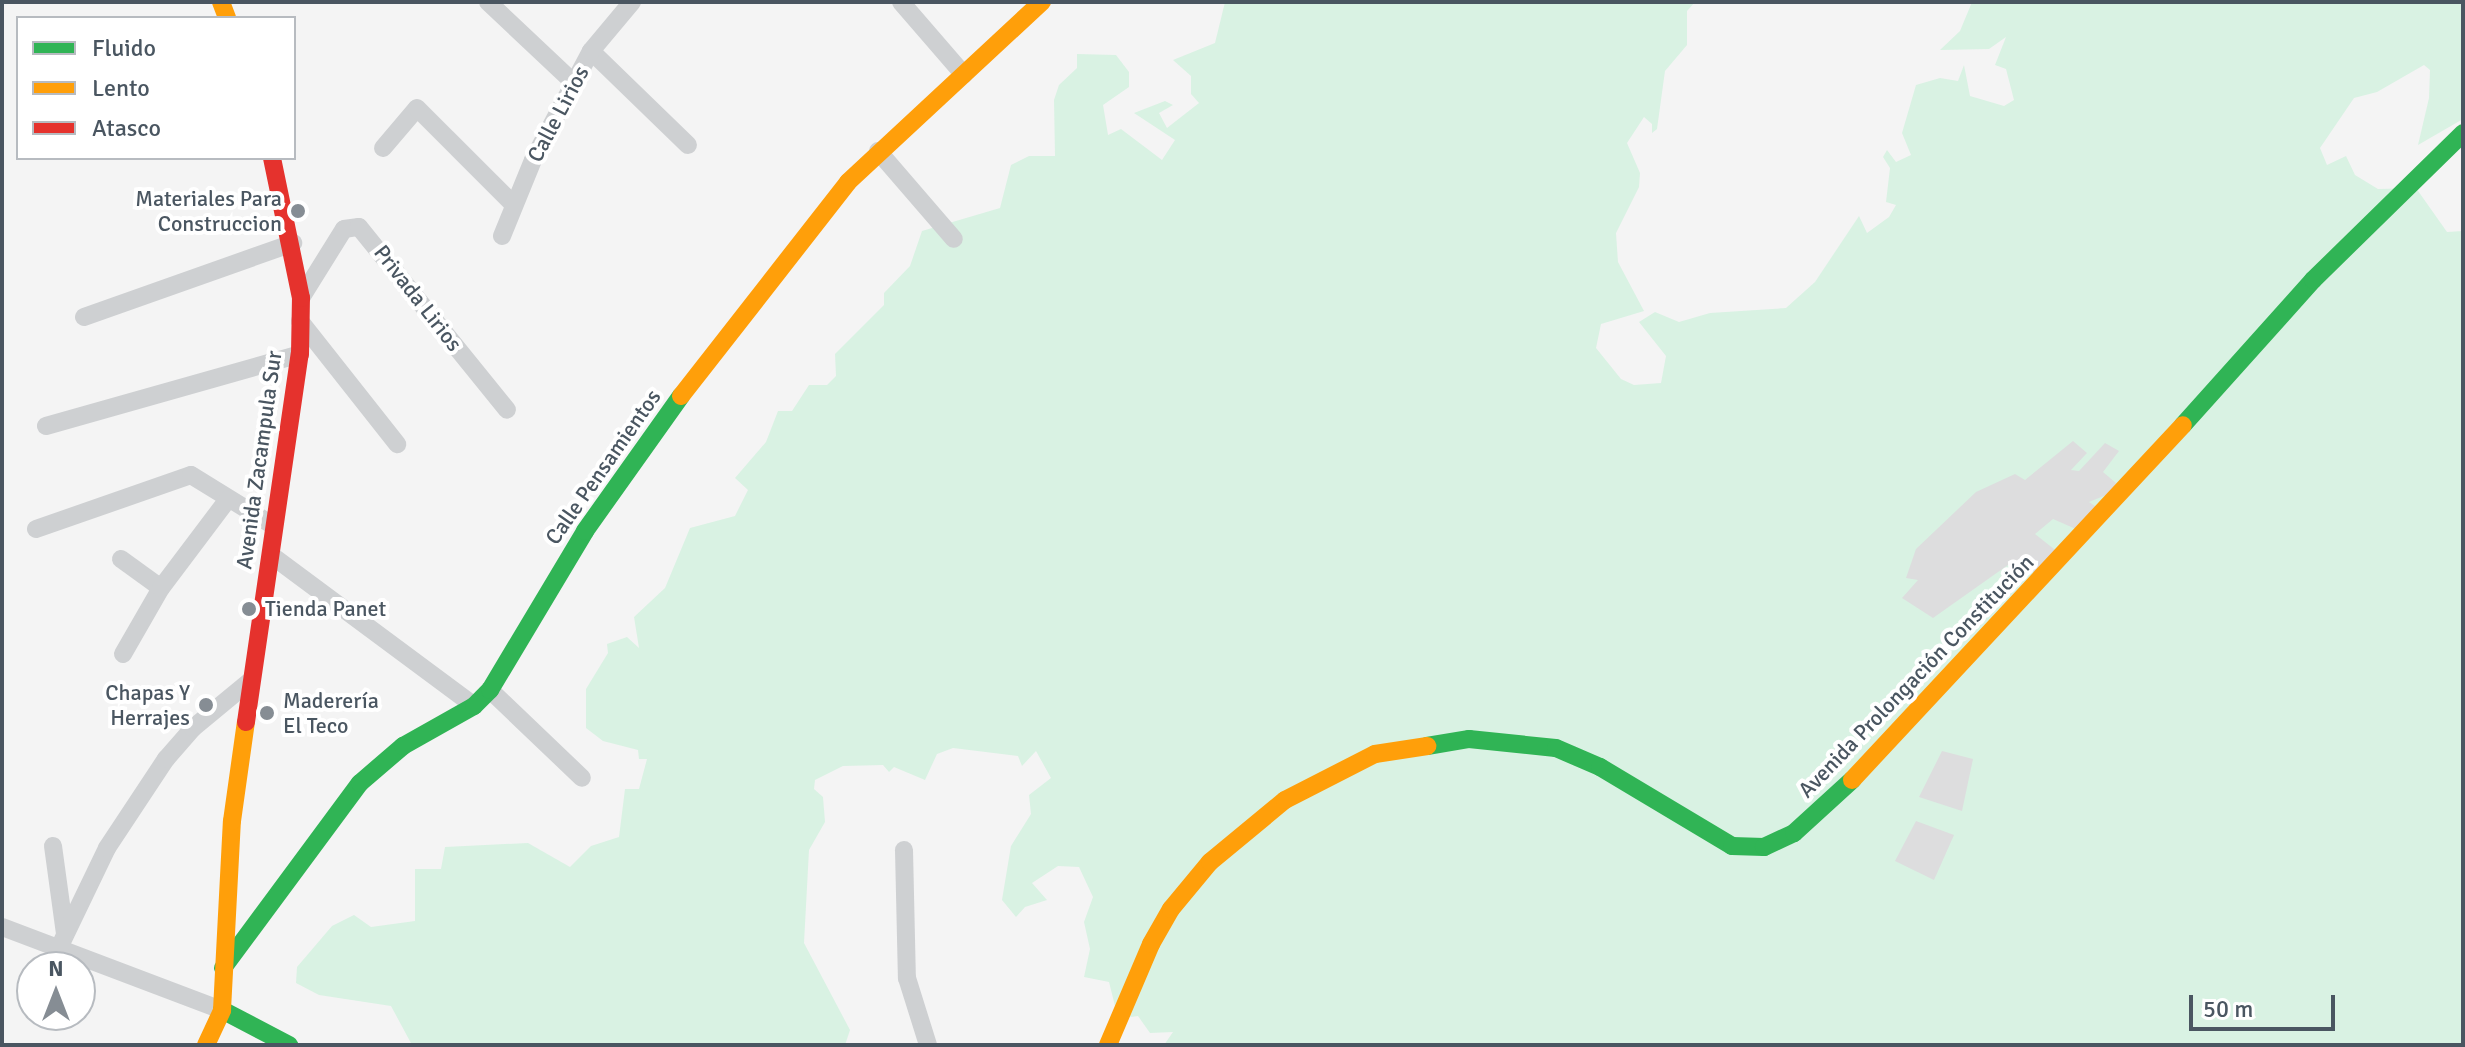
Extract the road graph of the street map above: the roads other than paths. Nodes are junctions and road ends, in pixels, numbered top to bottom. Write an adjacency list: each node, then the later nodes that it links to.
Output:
1 (488, 2): 7 (street)
2 (632, 2): 5 (street, Calle Lirios)
3 (901, 2): 6 (street)
4 (1042, 2): 6 (main road, Calle Pensamientos)
5 (591, 51): 7 (street, Calle Lirios); 9 (street)
6 (964, 75): 11 (main road, Calle Pensamientos)
7 (575, 84): 13 (street, Calle Lirios)
8 (2463, 133): 44 (main road, Avenida Prolongación Constitución)
9 (688, 145)
10 (383, 148): 13 (street)
11 (878, 151): 15 (street); 32 (main road, Calle Pensamientos)
12 (272, 160): 16 (main road, Avenida Zacampula Sur)
13 (513, 204): 14 (street, Calle Lirios)
14 (502, 236)
15 (954, 239)
16 (293, 243): 17 (main road, Avenida Zacampula Sur); 18 (street)
17 (301, 298): 19 (main road, Avenida Zacampula Sur); 21 (street, Privada Lirios)
18 (84, 317)
19 (300, 321): 20 (main road, Avenida Zacampula Sur); 23 (street)
20 (300, 354): 22 (street); 25 (main road, Avenida Zacampula Sur)
21 (507, 410)
22 (46, 426)
23 (397, 444)
24 (228, 499): 25 (street); 26 (street); 29 (street)
25 (274, 526): 27 (main road, Avenida Zacampula Sur)
26 (36, 529)
27 (271, 555): 31 (main road, Avenida Zacampula Sur); 33 (street)
28 (121, 559): 29 (street)
29 (161, 588): 30 (street)
30 (123, 654)
31 (250, 681): 38 (street); 39 (main road, Avenida Zacampula Sur)
32 (490, 690): 33 (main road, Calle Pensamientos); 34 (street)
33 (474, 706): 39 (main road, Calle Pensamientos)
34 (582, 778)
35 (53, 846): 38 (street)
36 (904, 850): 43 (street)
37 (2, 927): 38 (street)
38 (62, 942): 40 (street)
39 (223, 968): 40 (main road, Avenida Zacampula Sur)
40 (222, 1010): 41 (main road); 42 (main road)
41 (206, 1045)
42 (289, 1045)
43 (928, 1045)
44 (1108, 1045)

